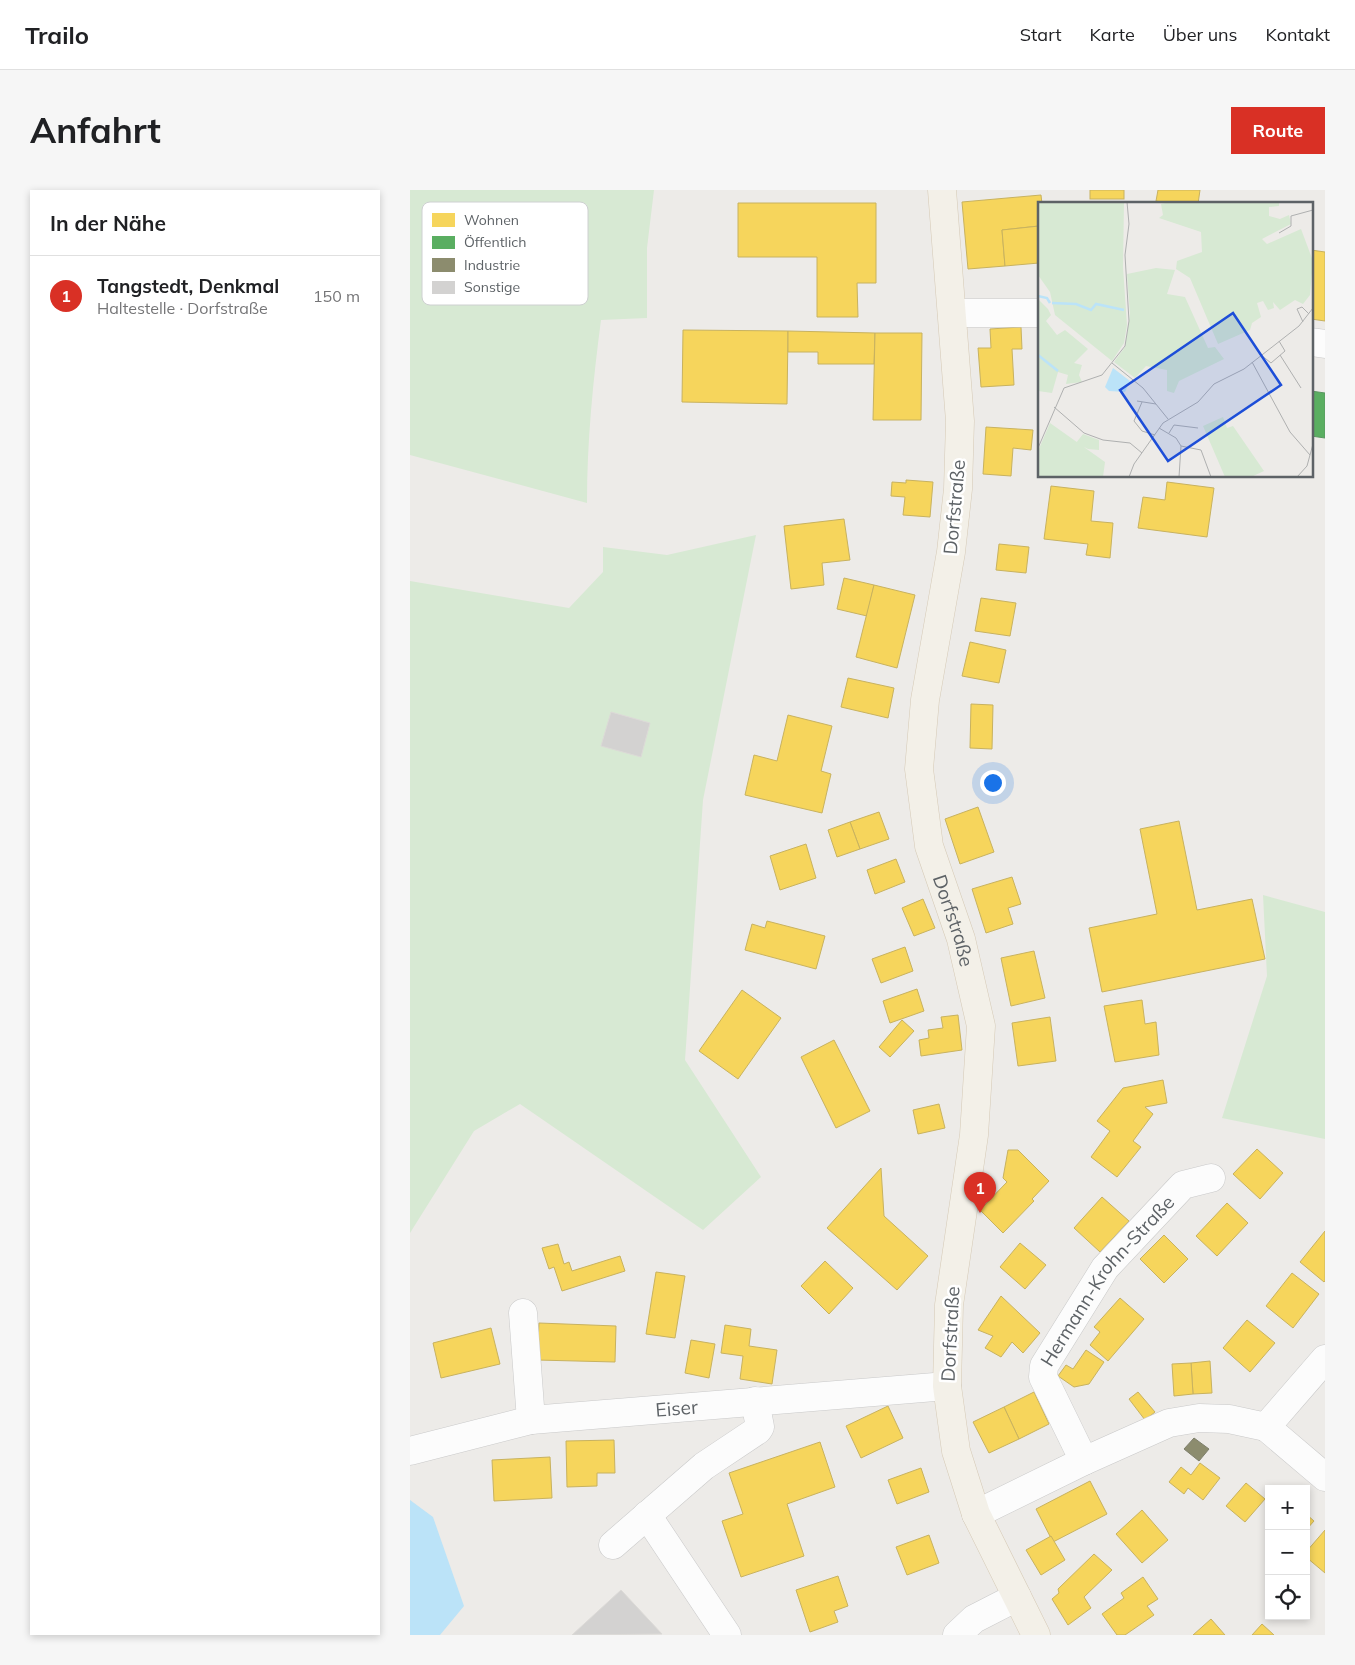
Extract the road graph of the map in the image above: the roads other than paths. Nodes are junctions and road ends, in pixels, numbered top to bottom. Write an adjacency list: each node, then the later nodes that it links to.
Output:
1 (942, 190): 2 (main road, Dorfstraße)
2 (952, 313): 3 (street); 9 (main road, Dorfstraße)
3 (1038, 313)
4 (1312, 342): 5 (street)
5 (1325, 344)
6 (1211, 1178): 14 (street, Hermann-Krohn-Straße)
7 (523, 1313): 11 (street)
8 (1325, 1358): 12 (street)
9 (947, 1386): 10 (street, Eiser); 16 (main road, Dorfstraße)
10 (755, 1401): 11 (street, Eiser); 17 (street)
11 (531, 1420): 13 (street, Eiser)
12 (1266, 1427): 14 (street); 15 (street)
13 (410, 1451)
14 (1084, 1461): 16 (street)
15 (1325, 1477)
16 (976, 1514): 19 (main road, Dorfstraße)
17 (647, 1515): 18 (street); 20 (street)
18 (613, 1545)
19 (1017, 1597): 21 (street); 22 (main road, Dorfstraße)
20 (727, 1635)
21 (957, 1635)
22 (1036, 1635)

